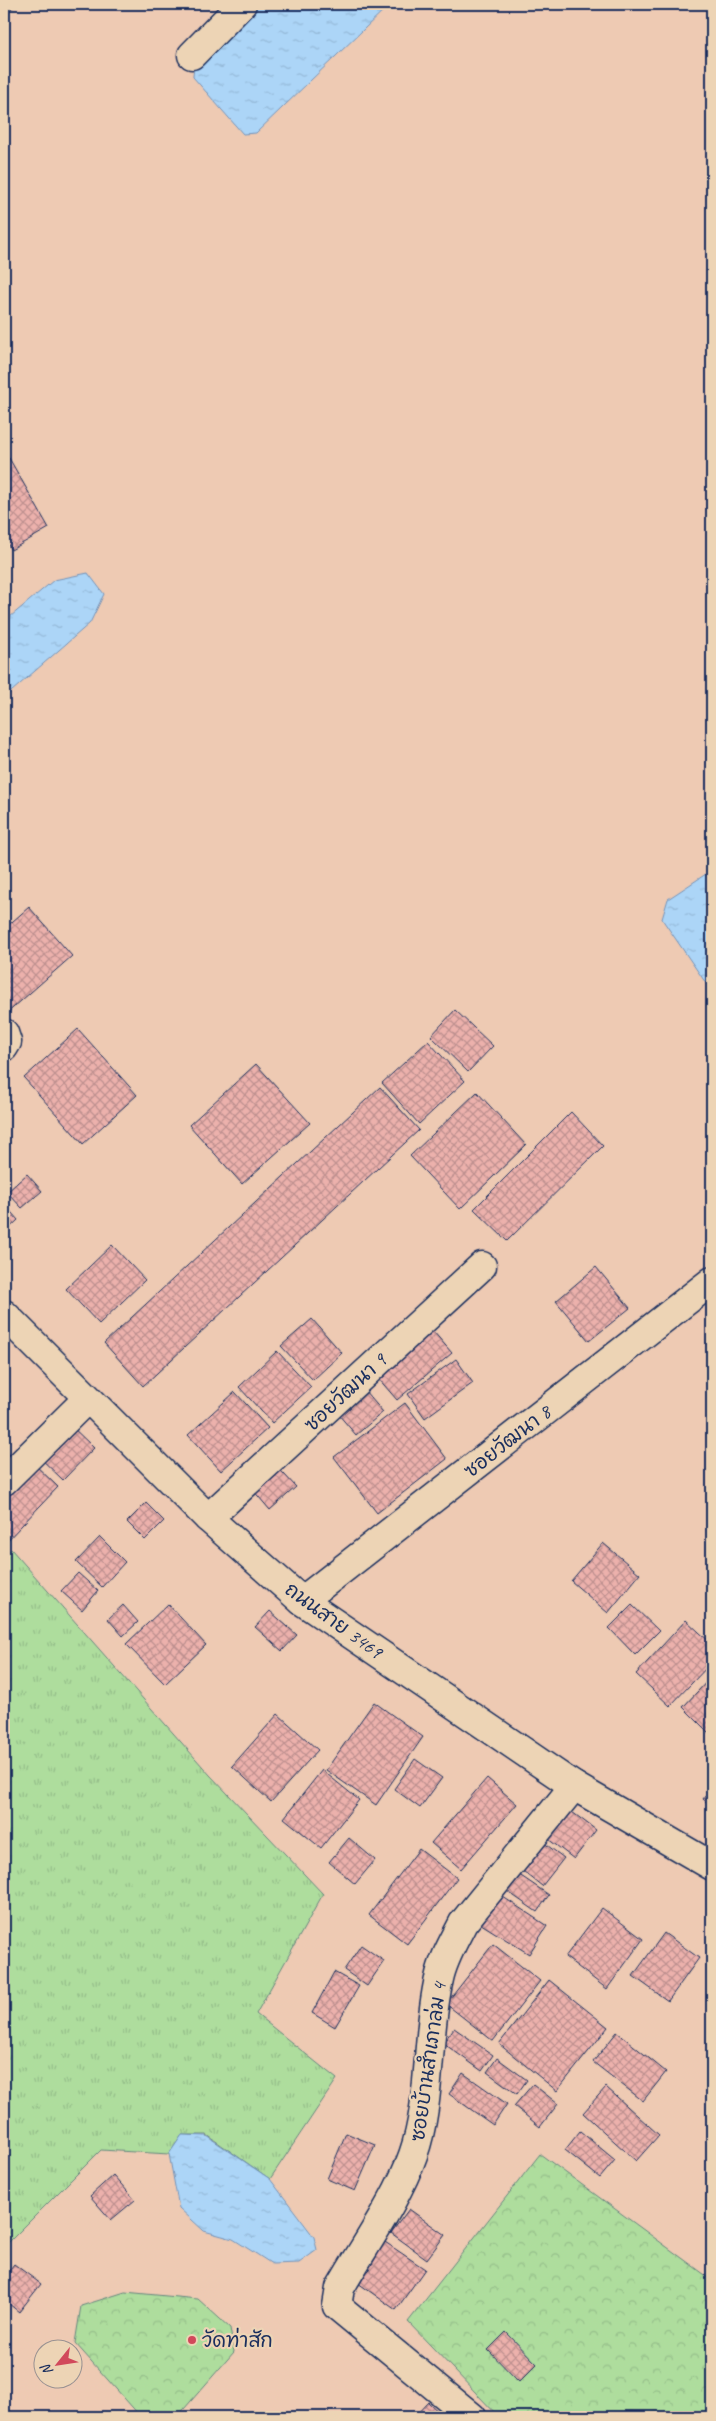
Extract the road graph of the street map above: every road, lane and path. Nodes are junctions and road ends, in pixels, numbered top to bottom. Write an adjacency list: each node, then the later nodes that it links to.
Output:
1 (242, 4): 2 (street)
2 (192, 55)
3 (4, 1033): 4 (street)
4 (4, 1047)
5 (482, 1266): 10 (street, ซอยวัฒนา 9)
6 (712, 1281): 11 (street, ซอยวัฒนา 8)
7 (4, 1314): 8 (street, ถนนสาย 3469)
8 (87, 1399): 9 (street); 10 (street, ถนนสาย 3469)
9 (4, 1481)
10 (208, 1518): 11 (street, ถนนสาย 3469)
11 (302, 1601): 12 (street, ถนนสาย 3469)
12 (574, 1786): 13 (street, ถนนสาย 3469); 14 (street, ซอยบ้านสำเภาล่ม 4)
13 (712, 1866)
14 (472, 2417)

